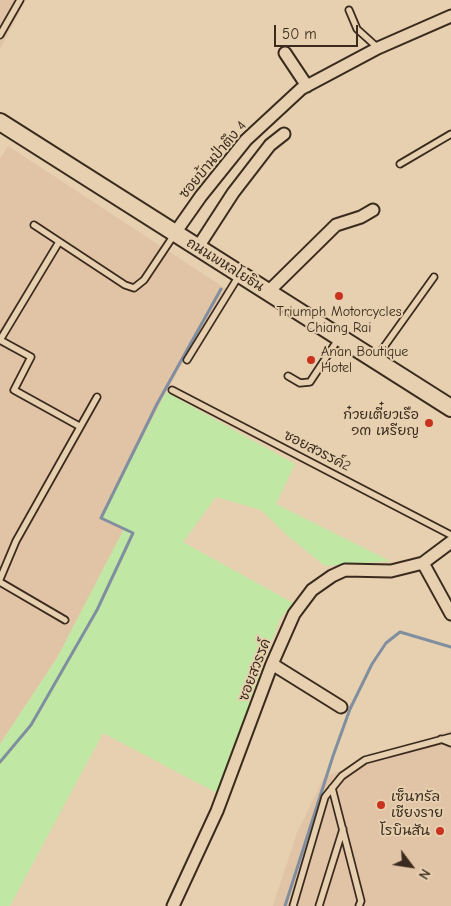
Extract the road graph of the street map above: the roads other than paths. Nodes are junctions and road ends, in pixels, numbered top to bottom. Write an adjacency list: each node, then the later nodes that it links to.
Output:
1 (20, 0): 4 (lane)
2 (349, 10): 5 (lane)
3 (451, 16): 5 (street, ซอยบ้านป่าตึง 4)
4 (0, 35)
5 (378, 48): 7 (street, ซอยบ้านป่าตึง 4)
6 (284, 53): 7 (street)
7 (304, 87): 14 (street, ซอยบ้านป่าตึง 4)
8 (0, 122): 14 (main road, ถนนพหลโยธิน)
9 (284, 134): 16 (street)
10 (451, 134): 11 (lane)
11 (400, 164)
12 (373, 210): 19 (street)
13 (34, 225): 15 (lane)
14 (175, 233): 15 (lane); 16 (main road, ถนนพหลโยธิน)
15 (59, 242): 27 (lane)
16 (198, 247): 17 (main road, ถนนพหลโยธิน)
17 (240, 274): 19 (main road, ถนนพหลโยธิน); 21 (lane)
18 (434, 277): 22 (lane)
19 (268, 292): 20 (main road, ถนนพหลโยธิน)
20 (339, 338): 22 (main road, ถนนพหลโยธิน); 23 (lane)
21 (187, 360)
22 (374, 361): 26 (main road, ถนนพหลโยธิน)
23 (288, 376)
24 (172, 390): 28 (lane, ซอยสวรรค์2)
25 (97, 396): 27 (lane)
26 (451, 408)
27 (79, 426): 31 (lane)
28 (451, 535)
29 (451, 542): 30 (street, ซอยสวรรค์)
30 (423, 563): 32 (street); 34 (street, ซอยสวรรค์)
31 (0, 581): 33 (lane)
32 (451, 614)
33 (65, 620)
34 (272, 664): 35 (street); 41 (street, ซอยสวรรค์)
35 (341, 707)
36 (451, 737): 37 (lane)
37 (441, 739): 38 (lane); 39 (lane)
38 (451, 743)
39 (332, 788): 40 (lane); 42 (lane)
40 (343, 829): 43 (lane); 44 (lane)
41 (173, 906)
42 (293, 906)
43 (319, 906)
44 (359, 906)

